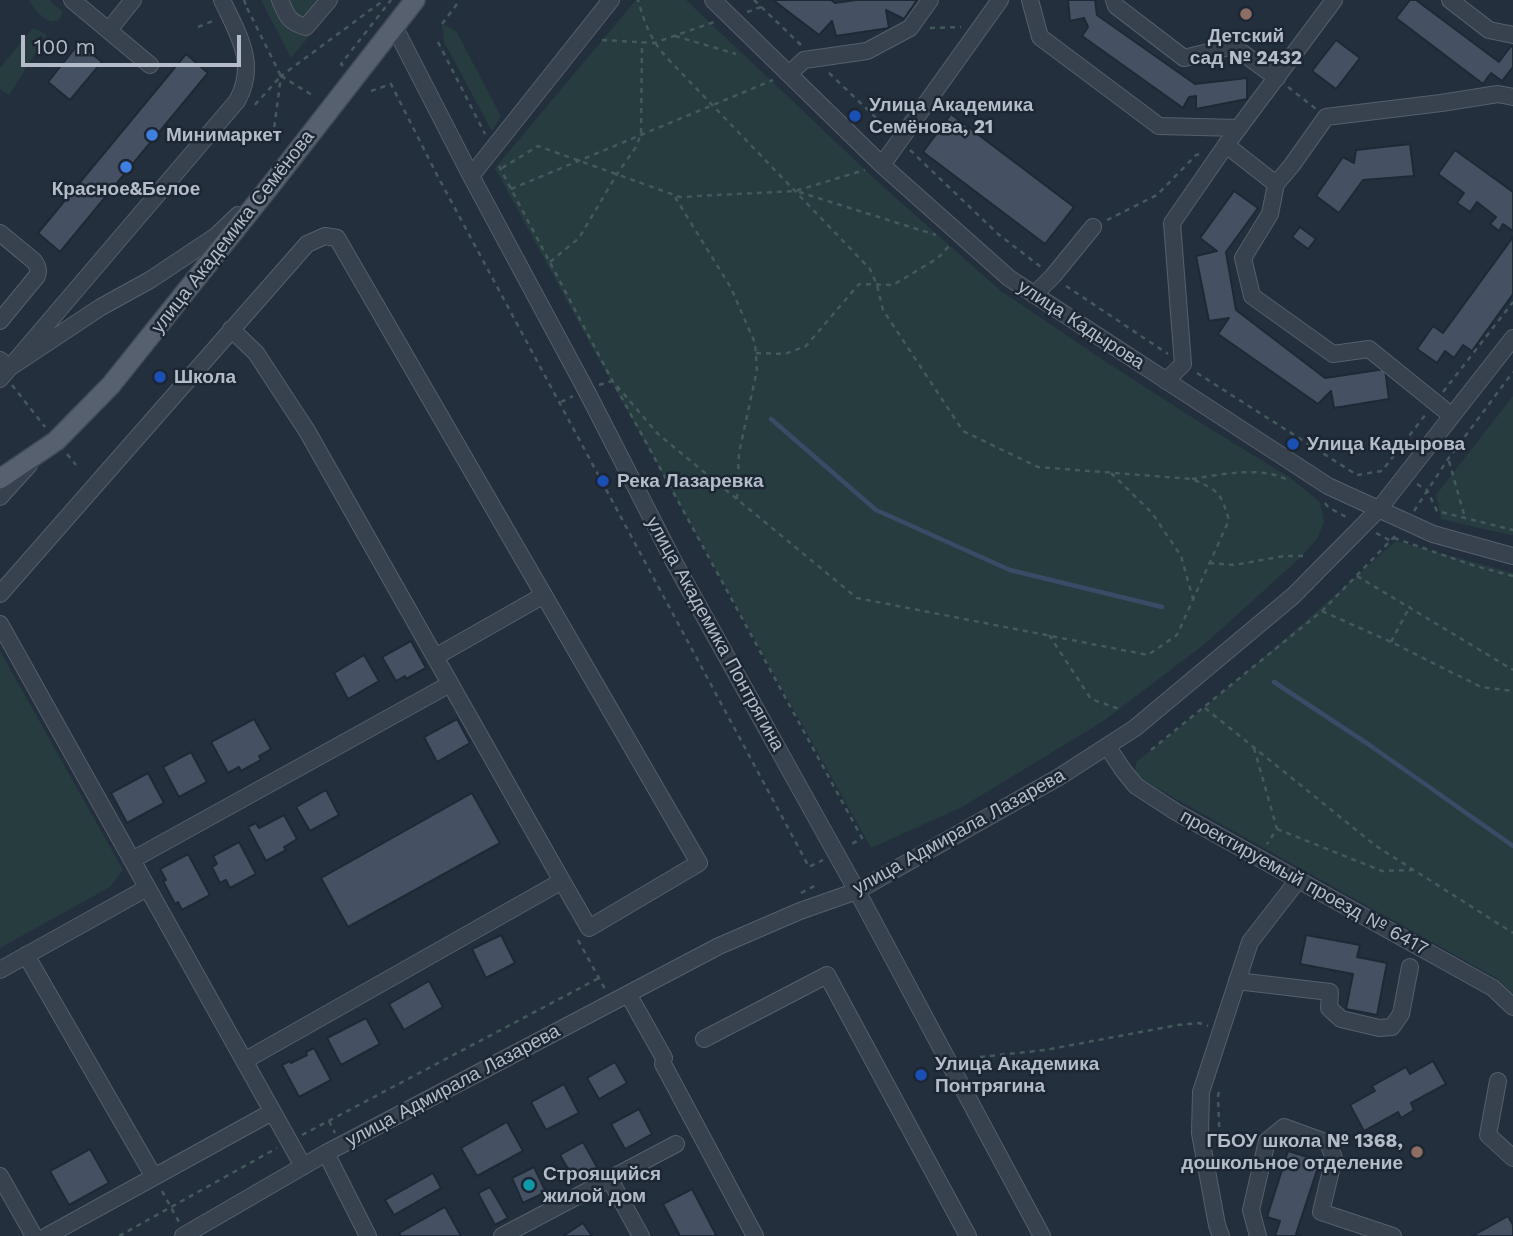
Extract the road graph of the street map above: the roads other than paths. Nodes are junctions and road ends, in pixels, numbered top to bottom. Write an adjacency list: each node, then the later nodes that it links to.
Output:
1 (72, 0): 16 (street)
2 (133, 0): 16 (street)
3 (222, 0): 30 (street)
4 (279, 0): 5 (street)
5 (329, 0)
6 (415, 0): 15 (main road, улица Академика Семёнова)
7 (611, 0): 25 (street)
8 (713, 0): 19 (street, улица Кадырова)
9 (930, 0): 19 (street)
10 (1000, 0): 24 (street)
11 (1030, 0): 22 (street)
12 (1114, 0): 20 (street)
13 (1335, 0): 20 (street)
14 (1450, 0): 17 (street)
15 (395, 28): 25 (street, улица Академика Понтрягина); 27 (main road, улица Академика Семёнова)
16 (108, 30): 18 (street)
17 (1513, 34)
18 (150, 65)
19 (789, 74): 24 (street, улица Кадырова)
20 (1277, 78): 22 (street)
21 (1513, 97): 26 (street)
22 (1239, 128): 23 (street)
23 (1226, 145): 26 (street); 37 (street)
24 (882, 165): 31 (street, улица Кадырова)
25 (471, 176): 54 (street, улица Академика Понтрягина)
26 (1276, 184): 38 (street)
27 (271, 185): 32 (street); 39 (main road, улица Академика Семёнова)
28 (1093, 227): 31 (street)
29 (0, 233): 33 (street)
30 (80, 285): 32 (street); 36 (street)
31 (1034, 295): 37 (street, улица Кадырова)
32 (101, 307): 36 (street)
33 (0, 321)
34 (231, 330): 44 (street); 45 (street); 47 (street)
35 (1512, 340): 38 (street, улица Адмирала Лазарева)
36 (3, 369)
37 (1166, 381): 42 (street, улица Кадырова)
38 (1452, 416): 42 (street, улица Адмирала Лазарева)
39 (39, 454): 40 (main road, улица Академика Семёнова); 41 (street, улица Академика Семёнова)
40 (0, 479)
41 (0, 497)
42 (1379, 509): 43 (street, улица Кадырова); 49 (street, улица Адмирала Лазарева)
43 (1513, 556)
44 (0, 594)
45 (544, 595): 47 (street); 52 (street)
46 (0, 624): 50 (street)
47 (435, 657): 48 (street)
48 (450, 684): 50 (street); 52 (street)
49 (1108, 746): 51 (street, проектируемый проезд № 6417); 54 (street, улица Адмирала Лазарева)
50 (132, 860): 53 (street)
51 (1297, 880): 58 (street); 60 (street, проектируемый проезд № 6417)
52 (562, 881): 62 (street)
53 (147, 888): 55 (street); 62 (street)
54 (857, 891): 59 (street, улица Адмирала Лазарева); 80 (street, улица Академика Понтрягина)
55 (26, 955): 57 (street); 70 (street)
56 (1410, 967): 58 (street)
57 (0, 970)
58 (1237, 981): 81 (street)
59 (628, 994): 66 (street, улица Адмирала Лазарева); 78 (street)
60 (1513, 1007)
61 (704, 1039): 79 (street)
62 (244, 1061): 64 (street)
63 (1498, 1081): 67 (street)
64 (272, 1112): 68 (street); 70 (street)
65 (676, 1144): 71 (street)
66 (326, 1153): 68 (street, улица Адмирала Лазарева); 75 (street)
67 (1513, 1158)
68 (303, 1166): 72 (street, улица Адмирала Лазарева)
69 (0, 1176): 73 (street)
70 (154, 1177): 74 (street)
71 (609, 1178): 76 (street); 77 (street)
72 (184, 1235)
73 (34, 1236)
74 (47, 1236)
75 (368, 1236)
76 (502, 1236)
77 (641, 1236)
78 (755, 1236)
79 (968, 1236)
80 (1042, 1236)
81 (1221, 1236)
82 (1258, 1236): 83 (street)
83 (1393, 1236)

